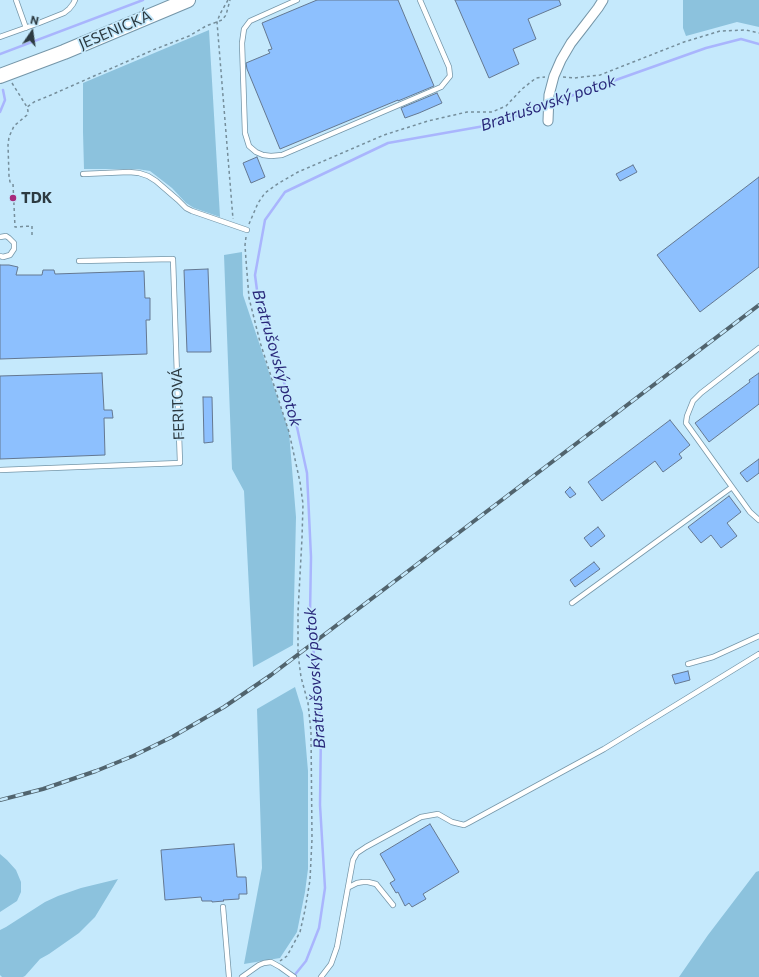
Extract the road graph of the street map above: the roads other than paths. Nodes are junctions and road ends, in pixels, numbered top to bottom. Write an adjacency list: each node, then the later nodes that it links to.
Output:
1 (16, 0): 7 (lane)
2 (75, 0): 7 (lane)
3 (188, 0): 9 (main road, JESENICKÁ)
4 (297, 0): 5 (lane)
5 (420, 0)
6 (603, 0): 12 (street)
7 (26, 28): 8 (lane)
8 (0, 37)
9 (64, 52): 10 (main road, JESENICKÁ); 11 (main road, JESENICKÁ)
10 (0, 76)
11 (6, 83)
12 (548, 117)
13 (83, 174): 14 (lane)
14 (247, 230)
15 (0, 237): 16 (lane)
16 (0, 256)
17 (79, 261): 19 (lane, FERITOVÁ)
18 (759, 348): 20 (lane)
19 (0, 470)
20 (732, 487): 21 (lane); 22 (lane)
21 (759, 520)
22 (572, 603)
23 (759, 636): 25 (lane)
24 (759, 654): 26 (lane)
25 (688, 664)
26 (349, 887): 27 (lane); 32 (lane)
27 (394, 905)
28 (223, 907): 30 (lane)
29 (292, 976): 31 (lane)
30 (229, 977)
31 (242, 977)
32 (321, 977)

